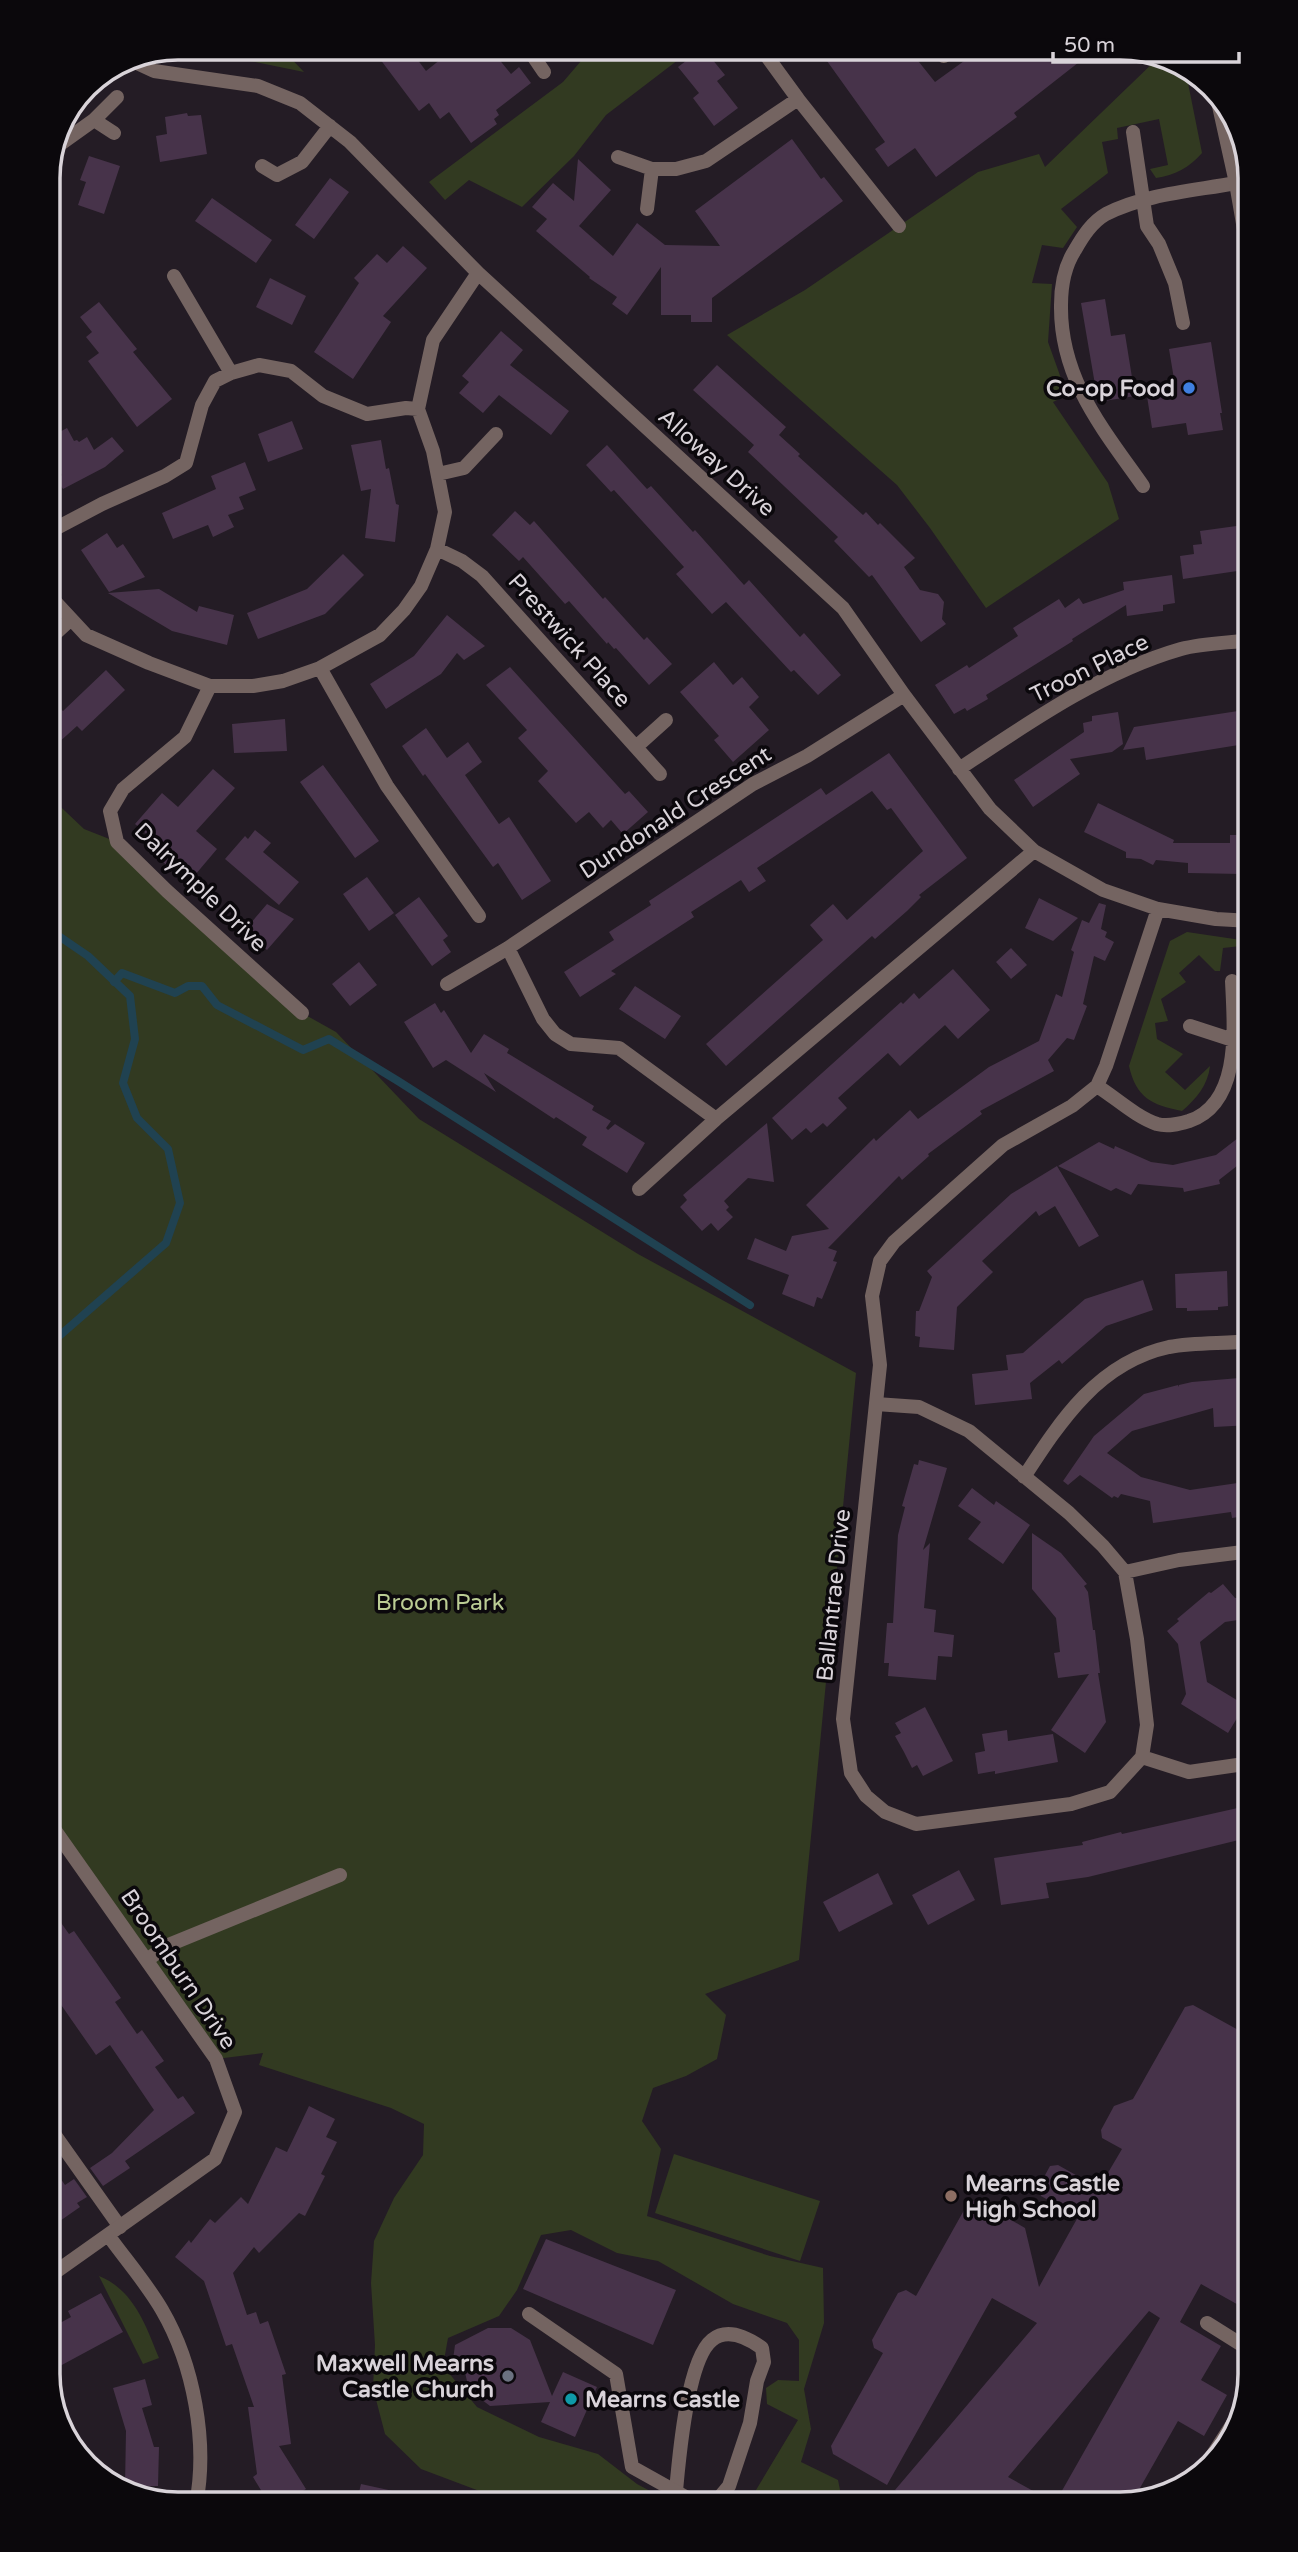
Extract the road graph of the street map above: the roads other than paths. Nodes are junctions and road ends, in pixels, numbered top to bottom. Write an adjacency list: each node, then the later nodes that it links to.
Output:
1 (536, 60): 4 (street)
2 (769, 60): 6 (street)
3 (142, 65): 9 (street, Alloway Drive)
4 (544, 72)
5 (117, 97): 8 (street)
6 (797, 99): 15 (street); 20 (street)
7 (1221, 115): 16 (street)
8 (94, 120): 11 (street); 12 (street)
9 (330, 126): 14 (street); 21 (street, Alloway Drive)
10 (1133, 132): 18 (street)
11 (114, 133)
12 (67, 139)
13 (618, 156): 15 (street)
14 (262, 166)
15 (652, 169): 19 (street)
16 (1236, 183): 17 (street); 18 (street)
17 (1238, 195)
18 (1144, 201): 23 (street); 28 (street)
19 (647, 209)
20 (899, 226)
21 (478, 273): 25 (street); 37 (street, Alloway Drive)
22 (174, 276): 24 (street)
23 (1183, 323)
24 (231, 373): 25 (street); 29 (street)
25 (418, 409): 27 (street)
26 (496, 434): 27 (street)
27 (438, 474): 30 (street)
28 (1143, 486)
29 (60, 526)
30 (437, 549): 35 (street); 39 (street, Prestwick Place)
31 (60, 607): 32 (street)
32 (71, 619): 33 (street); 36 (street)
33 (60, 629)
34 (1238, 642): 40 (street, Troon Place)
35 (320, 668): 36 (street); 44 (street)
36 (209, 685): 49 (street, Dalrymple Drive)
37 (904, 695): 40 (street, Alloway Drive); 46 (street, Dundonald Crescent)
38 (666, 720): 39 (street)
39 (636, 747): 41 (street, Prestwick Place)
40 (959, 769): 42 (street, Alloway Drive)
41 (660, 774)
42 (1034, 851): 43 (street, Alloway Drive); 53 (street)
43 (1158, 909): 45 (street, Alloway Drive); 52 (street)
44 (479, 916)
45 (1238, 920)
46 (508, 948): 48 (street, Dundonald Crescent); 53 (street)
47 (1232, 981): 51 (street)
48 (447, 984)
49 (302, 1013)
50 (1190, 1026): 51 (street)
51 (1233, 1040): 52 (street)
52 (1097, 1086): 56 (street, Ballantrae Drive)
53 (716, 1119): 54 (street)
54 (639, 1189)
55 (1238, 1342): 57 (street)
56 (876, 1404): 57 (street); 60 (street, Ballantrae Drive)
57 (1024, 1476): 59 (street)
58 (1238, 1553): 59 (street)
59 (1125, 1572): 60 (street)
60 (1142, 1757): 61 (street)
61 (1238, 1765)
62 (60, 1838): 64 (street, Broomburn Drive)
63 (340, 1875): 64 (street)
64 (146, 1960): 66 (street, Broomburn Drive)
65 (60, 2145): 66 (street)
66 (114, 2231): 67 (street, Broomburn Drive); 72 (street)
67 (60, 2269)
68 (529, 2314): 71 (street)
69 (1207, 2323): 70 (street)
70 (1238, 2342)
71 (676, 2491): 73 (street)
72 (198, 2492)
73 (724, 2492)

